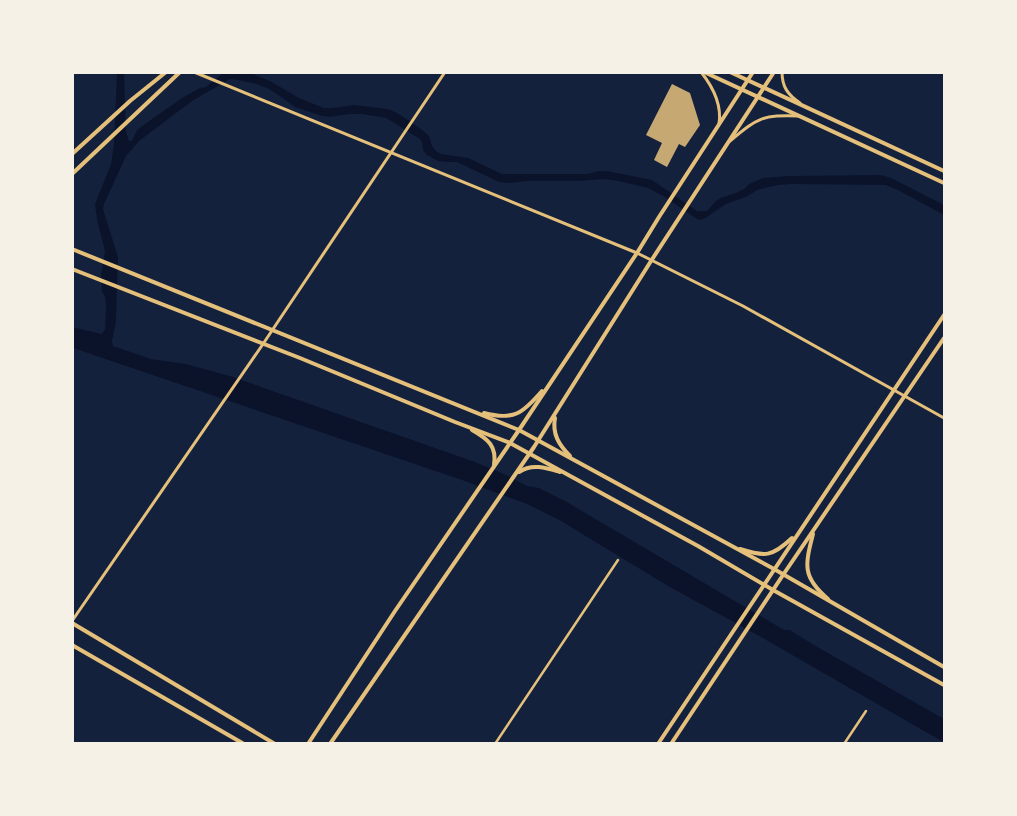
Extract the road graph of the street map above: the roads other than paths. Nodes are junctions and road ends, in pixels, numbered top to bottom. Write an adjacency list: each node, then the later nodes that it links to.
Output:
1 (166, 72): 18 (main road)
2 (180, 72): 21 (main road)
3 (194, 72): 19 (street)
4 (445, 72): 19 (street)
5 (702, 72): 12 (main road); 16 (street)
6 (730, 72): 10 (main road)
7 (753, 72): 10 (main road)
8 (774, 72): 11 (main road)
9 (782, 72): 14 (street)
10 (748, 80): 11 (main road); 12 (main road)
11 (764, 88): 13 (main road); 14 (main road)
12 (742, 90): 13 (main road); 16 (main road)
13 (759, 97): 15 (main road); 17 (main road)
14 (804, 106): 20 (main road)
15 (800, 116): 17 (street); 22 (main road)
16 (718, 126): 24 (main road)
17 (730, 141): 25 (main road)
18 (72, 154)
19 (391, 154): 24 (street); 28 (street)
20 (944, 171)
21 (72, 174)
22 (944, 183)
23 (72, 250): 28 (main road)
24 (637, 253): 25 (street); 31 (main road)
25 (651, 261): 32 (street); 35 (main road)
26 (72, 269): 30 (main road)
27 (944, 315): 32 (main road)
28 (272, 330): 30 (street); 34 (main road)
29 (944, 338): 33 (main road)
30 (263, 344): 37 (main road); 55 (street)
31 (552, 380): 34 (main road); 38 (main road)
32 (895, 390): 33 (street); 47 (main road)
33 (906, 397): 36 (street); 46 (main road)
34 (471, 410): 38 (main road)
35 (556, 414): 39 (main road); 42 (main road)
36 (944, 418)
37 (464, 425): 40 (main road); 43 (main road)
38 (519, 430): 39 (main road); 40 (main road)
39 (539, 440): 41 (main road); 42 (main road)
40 (510, 443): 41 (main road); 43 (main road)
41 (530, 454): 44 (main road); 45 (main road)
42 (576, 461): 48 (main road)
43 (493, 467): 62 (main road)
44 (568, 475): 45 (main road); 52 (main road)
45 (515, 476): 63 (main road)
46 (814, 531): 51 (main road); 54 (main road)
47 (798, 532): 48 (main road); 50 (main road)
48 (731, 546): 50 (main road)
49 (618, 560): 64 (street)
50 (774, 569): 51 (main road); 52 (main road)
51 (783, 575): 53 (main road); 54 (main road)
52 (763, 584): 53 (main road); 65 (main road)
53 (773, 590): 58 (main road); 66 (main road)
54 (836, 605): 57 (main road)
55 (72, 622): 61 (main road)
56 (72, 645): 60 (main road)
57 (944, 667)
58 (944, 685)
59 (866, 711): 67 (street)
60 (244, 744)
61 (275, 744)
62 (308, 744)
63 (330, 744)
64 (495, 744)
65 (658, 744)
66 (671, 744)
67 (844, 744)

